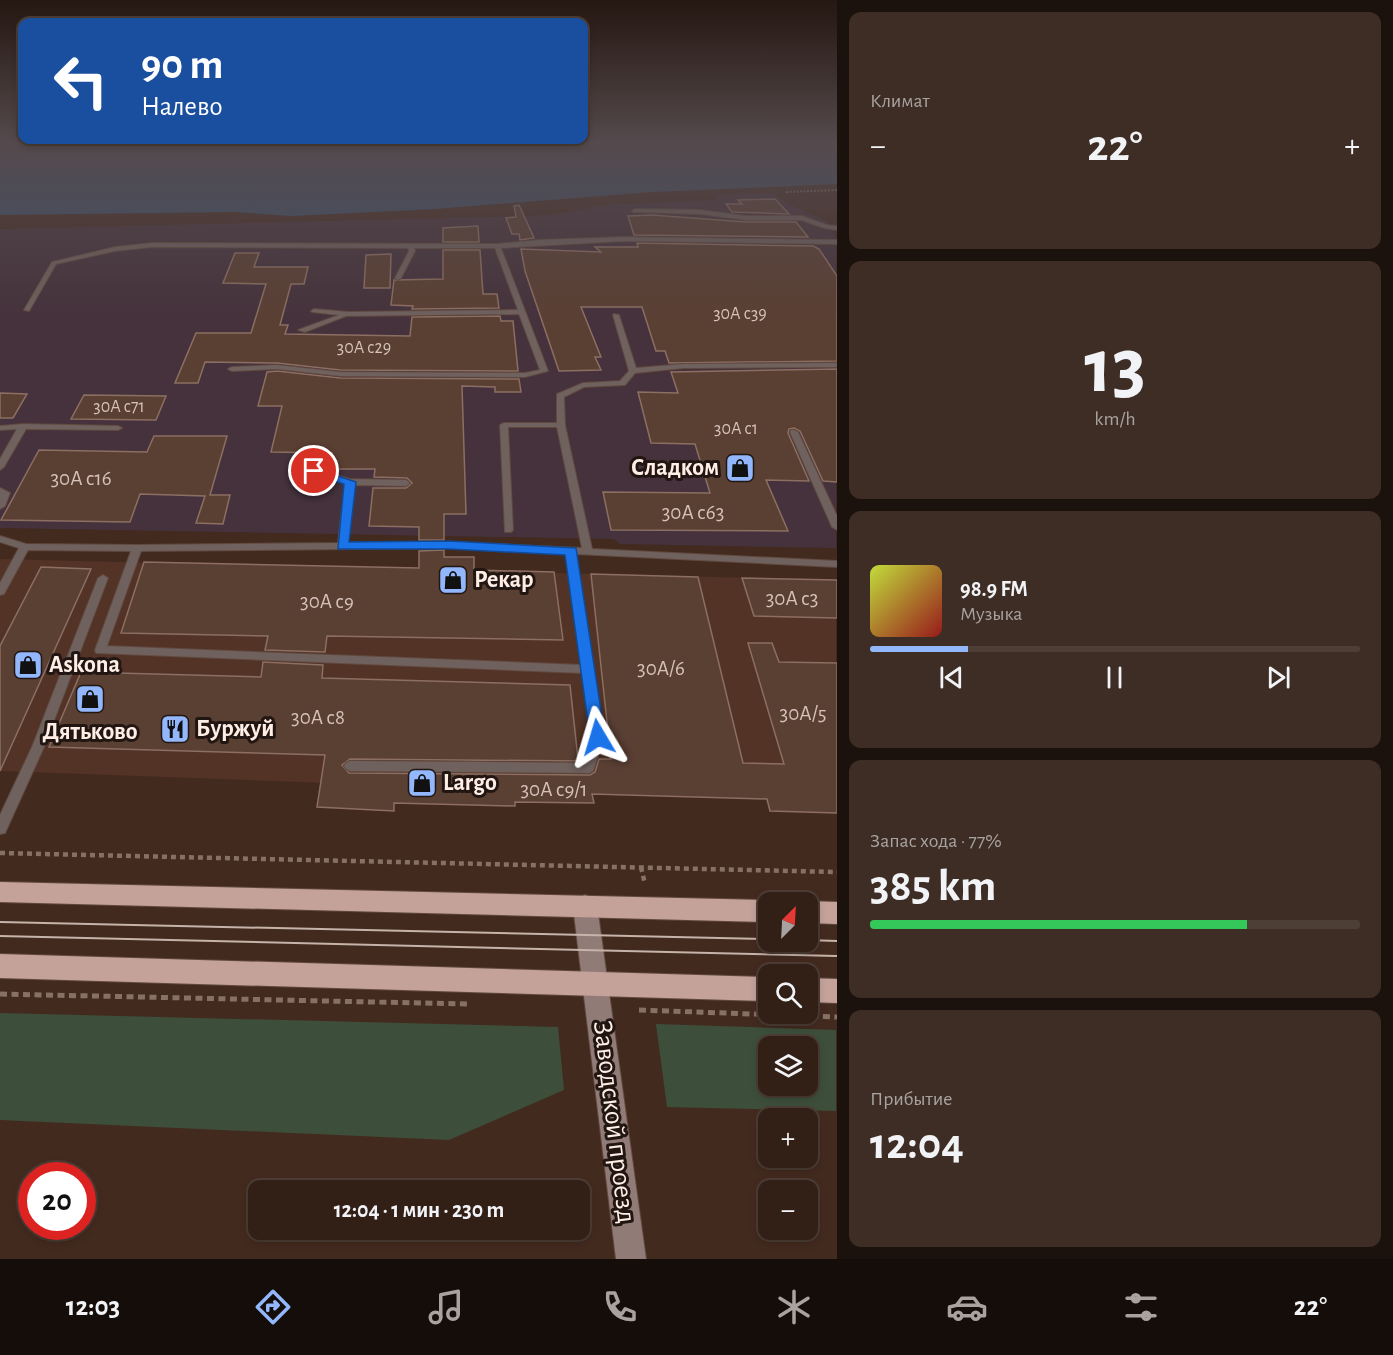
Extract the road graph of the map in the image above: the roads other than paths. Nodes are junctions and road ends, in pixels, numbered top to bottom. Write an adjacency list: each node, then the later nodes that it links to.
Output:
1 (635, 211): 2 (lane)
2 (837, 228)
3 (837, 242): 5 (lane)
4 (411, 246): 5 (lane); 6 (lane); 7 (lane)
5 (497, 246): 9 (lane)
6 (398, 278)
7 (27, 310)
8 (314, 311): 10 (lane)
9 (523, 312): 10 (lane); 14 (lane)
10 (349, 314): 12 (lane)
11 (616, 315): 15 (lane)
12 (302, 330)
13 (837, 365): 15 (lane)
14 (232, 369)
15 (633, 371): 16 (lane)
16 (561, 425): 28 (lane); 34 (lane)
17 (23, 426): 18 (lane); 19 (lane); 22 (lane)
18 (0, 428)
19 (118, 428)
20 (794, 432): 27 (lane)
21 (295, 466): 23 (lane)
22 (0, 467)
23 (350, 482): 24 (lane); 30 (lane)
24 (406, 483)
25 (0, 491): 26 (lane)
26 (0, 506)
27 (837, 527)
28 (508, 530)
29 (0, 539): 31 (lane)
30 (342, 546): 32 (lane); 33 (lane)
31 (25, 547): 32 (lane); 37 (lane)
32 (137, 548): 38 (lane)
33 (571, 551): 34 (lane); 38 (lane)
34 (588, 552): 35 (lane)
35 (837, 564)
36 (103, 578): 40 (lane)
37 (0, 592)
38 (589, 669): 39 (lane)
39 (350, 766)
40 (0, 829)
41 (0, 892): 42 (highway)
42 (585, 906): 43 (highway); 47 (street, Заводской проезд)
43 (758, 911)
44 (818, 912): 45 (highway)
45 (837, 913)
46 (0, 966): 47 (highway)
47 (596, 985): 48 (highway); 51 (street, Заводской проезд)
48 (758, 989)
49 (818, 990): 50 (highway)
50 (837, 991)
51 (631, 1259)

